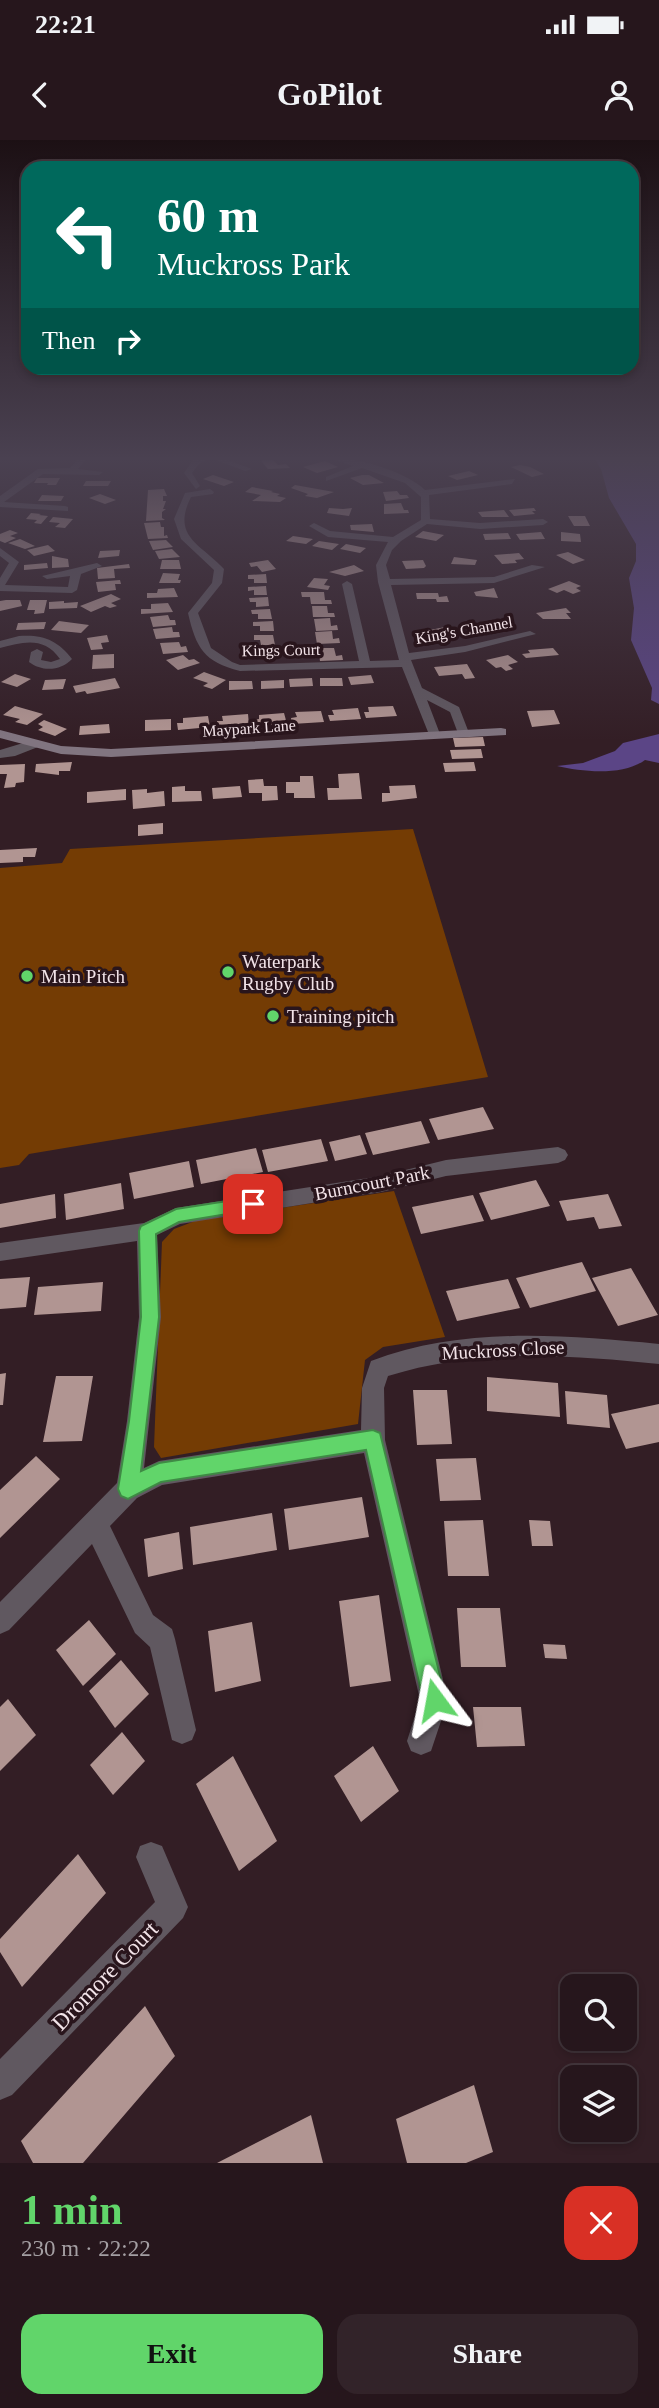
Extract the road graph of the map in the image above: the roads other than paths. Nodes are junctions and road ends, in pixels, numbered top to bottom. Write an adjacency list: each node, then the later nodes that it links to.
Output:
1 (2, 552): 10 (street)
2 (199, 552): 15 (street, Kings Court)
3 (384, 552): 8 (street, King's Channel)
4 (97, 566): 6 (street)
5 (540, 567): 8 (street)
6 (76, 572): 7 (street); 10 (street)
7 (47, 576)
8 (383, 582): 14 (street, King's Channel)
9 (347, 584): 15 (street)
10 (0, 587)
11 (530, 634): 14 (street, King's Channel)
12 (0, 645): 13 (street)
13 (37, 652)
14 (405, 660): 15 (street, Kings Court); 16 (street, King's Channel)
15 (365, 664)
16 (419, 691): 18 (street); 20 (street, King's Channel)
17 (501, 732): 18 (street, Maypark Lane)
18 (463, 733): 20 (street, Maypark Lane)
19 (0, 734): 21 (street, Maypark Lane)
20 (435, 734): 21 (street, Maypark Lane)
21 (33, 744): 22 (street)
22 (0, 754)
23 (558, 1155): 24 (street, Burncourt Park)
24 (147, 1231): 25 (street, Burncourt Park); 28 (street)
25 (0, 1252)
26 (659, 1353): 27 (street, Muckross Close)
27 (373, 1440): 28 (street); 32 (street)
28 (128, 1489): 29 (street)
29 (96, 1524): 30 (street); 31 (street)
30 (0, 1621)
31 (182, 1730)
32 (421, 1741)
33 (151, 1857): 34 (street, Dromore Court)
34 (0, 2083)

